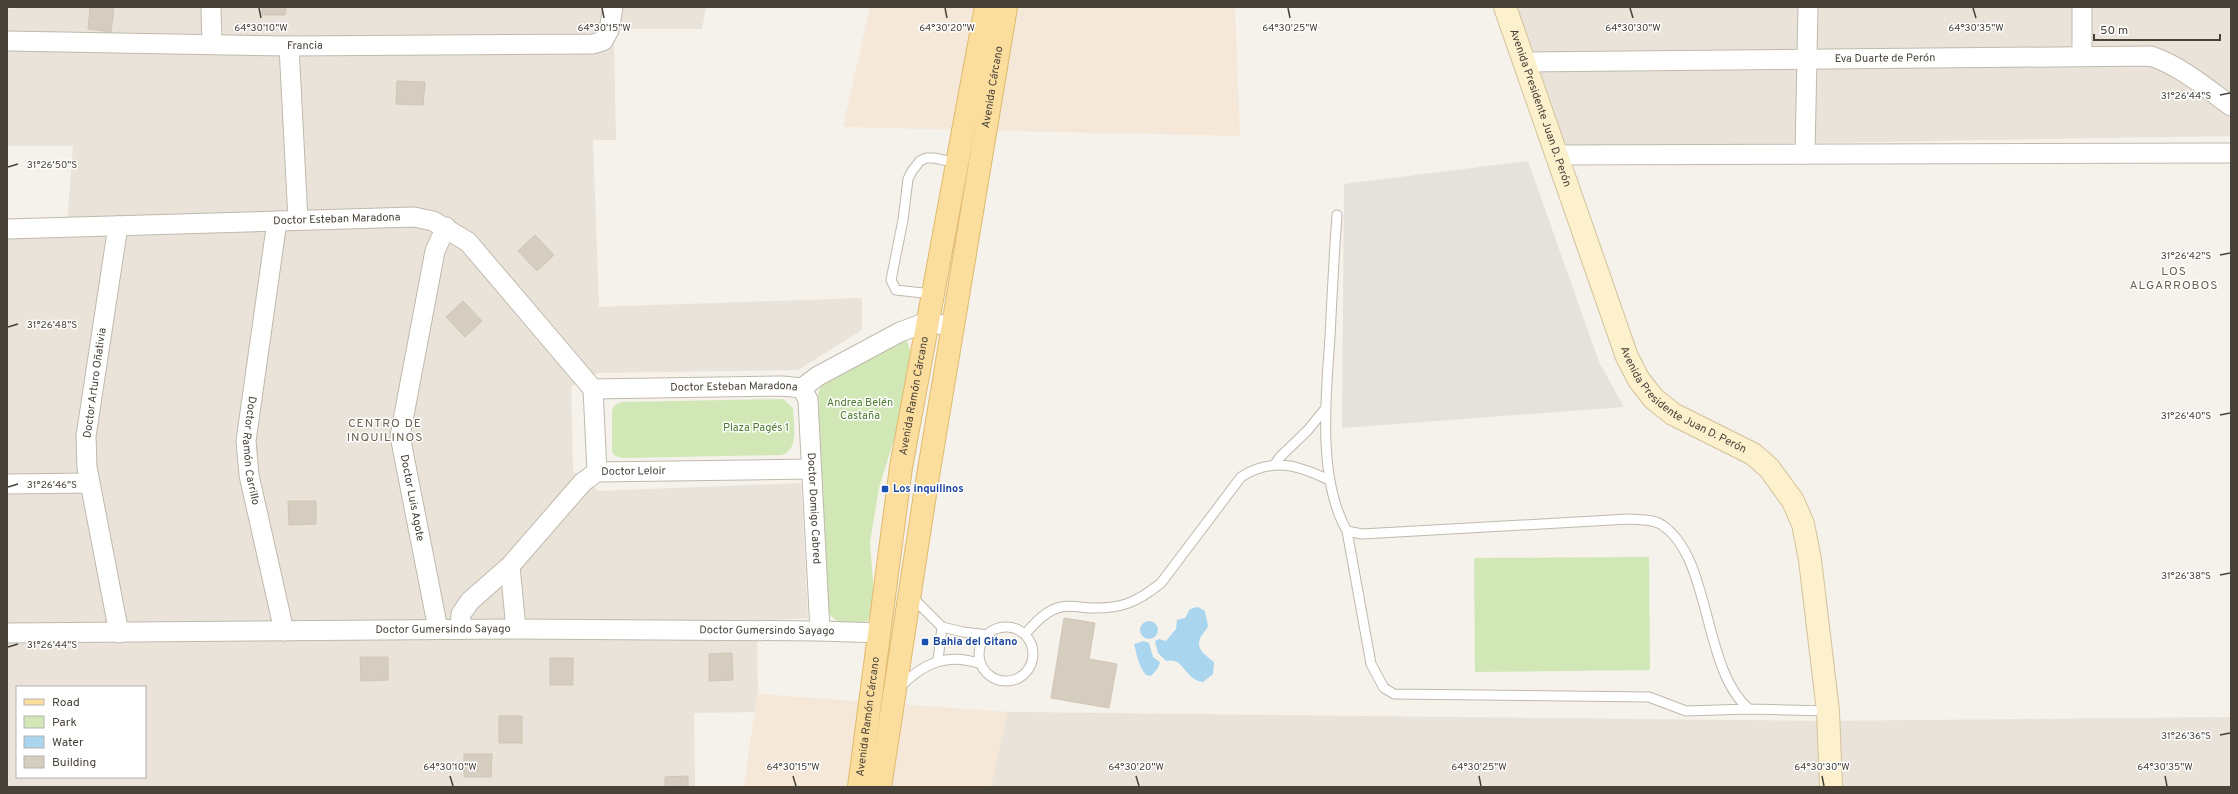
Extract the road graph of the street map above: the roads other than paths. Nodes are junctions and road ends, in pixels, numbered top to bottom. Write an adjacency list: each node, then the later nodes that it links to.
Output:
1 (211, 7): 9 (street)
2 (613, 7): 10 (street, Francia)
3 (986, 7): 18 (main road, Avenida Ramón Cárcano)
4 (1006, 7): 19 (main road, Avenida Cárcano)
5 (1505, 7): 13 (main road, Avenida Presidente Juan D. Perón)
6 (1808, 7): 12 (street)
7 (2082, 7): 11 (street)
8 (7, 41): 9 (street, Francia)
9 (212, 44): 10 (street, Francia)
10 (289, 46): 21 (street)
11 (2082, 55): 12 (street, Eva Duarte de Perón); 14 (street, Eva Duarte de Perón)
12 (1806, 59): 13 (street, Eva Duarte de Perón); 16 (street)
13 (1524, 62): 17 (main road, Avenida Presidente Juan D. Perón)
14 (2231, 106)
15 (2231, 153): 16 (street)
16 (1805, 154): 17 (street)
17 (1556, 155): 57 (main road, Avenida Presidente Juan D. Perón)
18 (958, 163): 26 (main road, Avenida Ramón Cárcano); 26 (lane)
19 (980, 168): 28 (main road, Avenida Ramón Cárcano)
20 (1337, 215): 31 (lane)
21 (298, 220): 22 (street, Doctor Esteban Maradona); 24 (street, Doctor Esteban Maradona)
22 (277, 221): 23 (street, Doctor Esteban Maradona); 47 (street, Doctor Ramón Carrillo)
23 (118, 226): 25 (street, Doctor Esteban Maradona); 36 (street, Doctor Arturo Oñativia)
24 (446, 227): 30 (street, Doctor Esteban Maradona); 43 (street, Doctor Luis Agote)
25 (7, 229)
26 (932, 294): 27 (main road, Avenida Ramón Cárcano)
27 (927, 322): 28 (street); 29 (street, Doctor Esteban Maradona); 38 (main road); 50 (main road, Avenida Ramón Cárcano)
28 (954, 327): 38 (main road, Avenida Ramón Cárcano)
29 (802, 388): 30 (street, Doctor Esteban Maradona); 33 (street, Doctor Domigo Cabred)
30 (593, 389): 34 (street)
31 (1325, 409): 32 (lane); 35 (lane)
32 (1275, 464): 35 (lane); 51 (lane)
33 (810, 468): 34 (street, Doctor Leloir); 46 (street, Doctor Domigo Cabred)
34 (597, 472): 40 (street, Doctor Leloir)
35 (1329, 480): 39 (lane)
36 (89, 483): 37 (street); 49 (street, Doctor Arturo Oñativia)
37 (7, 484)
38 (926, 488): 41 (main road, Avenida Ramón Cárcano)
39 (1347, 531): 56 (lane); 56 (lane)
40 (510, 566): 44 (street, Doctor Leloir); 45 (street)
41 (910, 595): 42 (lane); 55 (main road, Avenida Ramón Cárcano)
42 (942, 627): 52 (lane); 53 (lane)
43 (438, 629): 44 (street, Doctor Gumersindo Sayago); 47 (street, Doctor Gumersindo Sayago)
44 (460, 629): 45 (street, Doctor Gumersindo Sayago)
45 (516, 629): 46 (street, Doctor Gumersindo Sayago)
46 (820, 630): 50 (street, Doctor Gumersindo Sayago)
47 (284, 631): 49 (street, Doctor Gumersindo Sayago)
48 (7, 633): 49 (street, Doctor Gumersindo Sayago)
49 (119, 633)
50 (880, 633): 58 (main road, Avenida Ramón Cárcano)
51 (1025, 634): 52 (lane); 54 (lane)
52 (988, 635): 54 (lane)
53 (938, 660): 54 (lane); 55 (lane)
54 (981, 664)
55 (894, 694): 59 (main road, Avenida Ramón Cárcano)
56 (1749, 709): 57 (lane)
57 (1828, 710): 60 (main road, Avenida Presidente Juan D. Perón)
58 (859, 787)
59 (880, 787)
60 (1831, 787)

